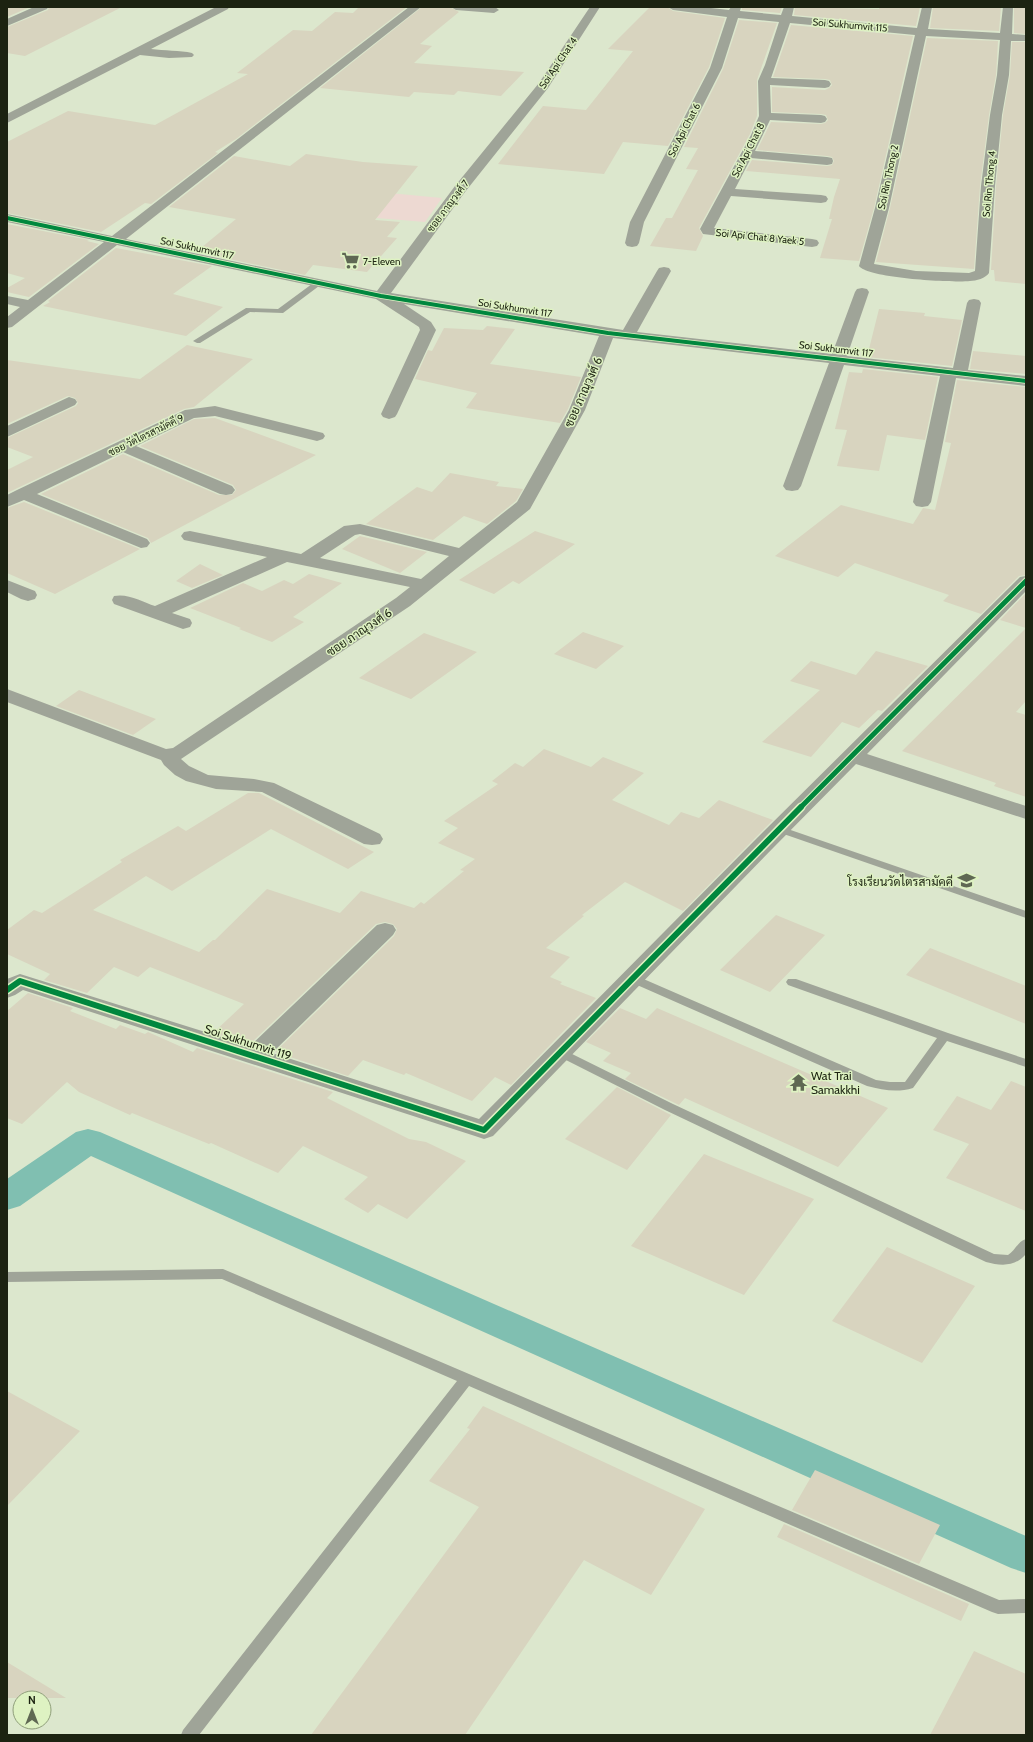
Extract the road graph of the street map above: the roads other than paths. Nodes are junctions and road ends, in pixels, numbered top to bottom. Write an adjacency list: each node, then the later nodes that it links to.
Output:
1 (43, 7): 12 (street)
2 (224, 7): 16 (street)
3 (416, 7): 30 (street)
4 (456, 7): 9 (street)
5 (595, 7): 21 (street, Soi Api Chat 4)
6 (673, 7): 10 (street, Soi Sukhumvit 115)
7 (927, 7): 13 (street)
8 (1008, 7): 14 (street)
9 (494, 10)
10 (735, 11): 11 (street, Soi Sukhumvit 115); 31 (street, Soi Api Chat 6)
11 (787, 13): 13 (street, Soi Sukhumvit 115); 18 (street, Soi Api Chat 8)
12 (7, 23)
13 (922, 32): 14 (street, Soi Sukhumvit 115); 34 (street, Soi Rin Thong 2)
14 (1006, 36): 15 (street, Soi Sukhumvit 115); 34 (street, Soi Rin Thong 4)
15 (1026, 38)
16 (138, 51): 17 (street); 22 (street)
17 (188, 55)
18 (764, 81): 19 (street); 20 (street, Soi Api Chat 8)
19 (826, 84)
20 (765, 116): 23 (street); 24 (street, Soi Api Chat 8)
21 (517, 118): 37 (street, ซอย ภาณุวงศ์ 7)
22 (7, 119)
23 (821, 119)
24 (747, 154): 25 (street); 26 (street, Soi Api Chat 8)
25 (827, 161)
26 (726, 192): 27 (street); 29 (street, Soi Api Chat 8)
27 (821, 199)
28 (7, 218): 30 (street, Soi Sukhumvit 117)
29 (708, 231): 32 (street, Soi Api Chat 8 Yaek 5)
30 (114, 241): 35 (street, Soi Sukhumvit 117); 40 (street)
31 (632, 243)
32 (812, 243)
33 (664, 271): 43 (street)
34 (923, 275)
35 (319, 283): 37 (street, Soi Sukhumvit 117); 44 (lane)
36 (862, 292): 45 (street)
37 (381, 296): 42 (street, Soi Sukhumvit 117); 49 (street)
38 (7, 300): 40 (street)
39 (974, 304): 46 (street)
40 (30, 305): 41 (street)
41 (7, 324)
42 (608, 332): 43 (street, Soi Sukhumvit 117); 60 (street, ซอย ภาณุวงศ์ 6)
43 (628, 334): 45 (street, Soi Sukhumvit 117)
44 (197, 341)
45 (836, 359): 46 (street, Soi Sukhumvit 117); 53 (street)
46 (954, 373): 47 (street, Soi Sukhumvit 117); 57 (street)
47 (1026, 381)
48 (69, 402): 50 (street)
49 (389, 414)
50 (7, 432)
51 (317, 436): 52 (street, ซอย วัดไตรสามัคคี 9)
52 (122, 446): 54 (street); 55 (street, ซอย วัดไตรสามัคคี 9)
53 (792, 486)
54 (226, 490)
55 (23, 494): 56 (street, ซอย วัดไตรสามัคคี 9); 59 (street)
56 (7, 502)
57 (922, 502)
58 (190, 536): 61 (street)
59 (141, 543)
60 (462, 554): 62 (street); 65 (street, ซอย ภาณุวงศ์ 6)
61 (285, 556): 62 (street); 68 (street)
62 (304, 560): 65 (street)
63 (1026, 581): 72 (street)
64 (7, 585): 66 (street)
65 (424, 585): 71 (street, ซอย ภาณุวงศ์ 6)
66 (28, 595)
67 (121, 600): 68 (street)
68 (156, 613): 69 (street)
69 (183, 623)
70 (7, 695): 71 (street)
71 (171, 756): 75 (street)
72 (853, 756): 73 (street); 74 (street)
73 (1026, 813)
74 (779, 829): 76 (lane); 78 (street)
75 (372, 839)
76 (1026, 915)
77 (385, 930): 83 (street)
78 (632, 978): 81 (lane); 82 (street)
79 (792, 982): 81 (lane)
80 (7, 990): 83 (street, Soi Sukhumvit 119)
81 (944, 1036): 84 (lane)
82 (560, 1052): 83 (street, Soi Sukhumvit 119); 85 (lane)
83 (255, 1056)
84 (1026, 1063)
85 (1026, 1244)
86 (7, 1277): 87 (lane)
87 (466, 1379): 88 (lane); 89 (lane)
88 (1026, 1606)
89 (189, 1735)

